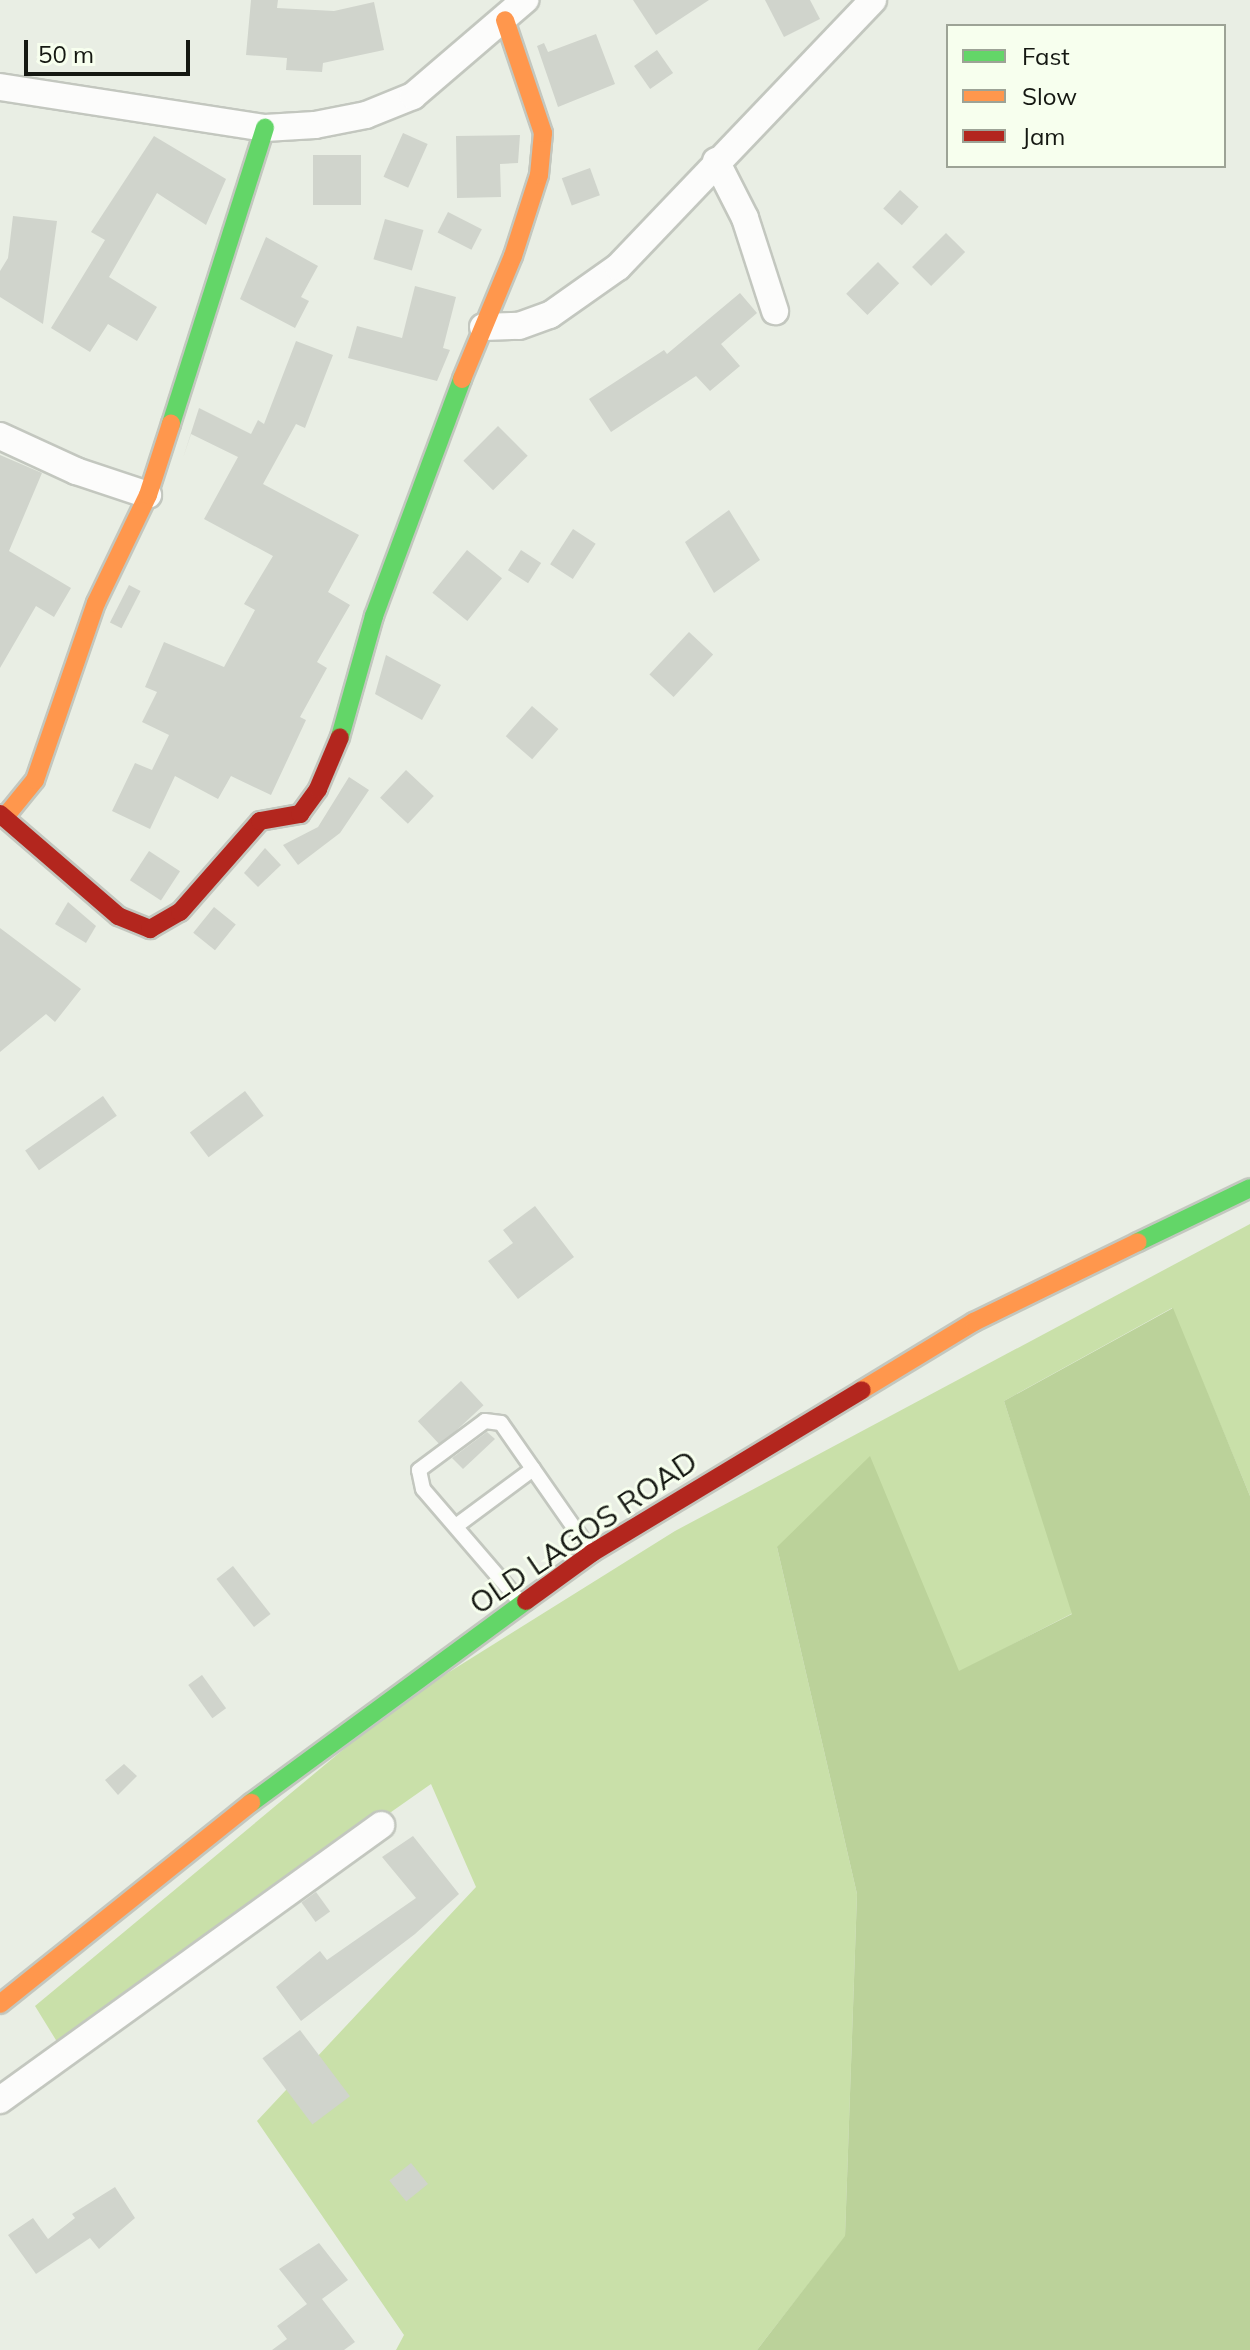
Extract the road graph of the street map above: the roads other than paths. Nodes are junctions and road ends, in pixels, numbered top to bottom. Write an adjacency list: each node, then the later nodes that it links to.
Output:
1 (525, 0): 3 (street)
2 (873, 0): 6 (street)
3 (505, 20): 5 (street); 8 (street)
4 (0, 87): 5 (street)
5 (265, 128): 10 (street)
6 (716, 161): 7 (street); 8 (street)
7 (775, 311)
8 (483, 327): 11 (street)
9 (0, 436): 10 (street)
10 (148, 495): 11 (street)
11 (2, 816)
12 (1250, 1188): 15 (street, OLD LAGOS ROAD)
13 (533, 1469): 14 (lane); 14 (lane); 15 (lane)
14 (456, 1526): 16 (lane)
15 (592, 1553): 16 (street, OLD LAGOS ROAD)
16 (524, 1606): 18 (street, OLD LAGOS ROAD)
17 (381, 1825): 19 (street)
18 (0, 2004)
19 (0, 2100)

